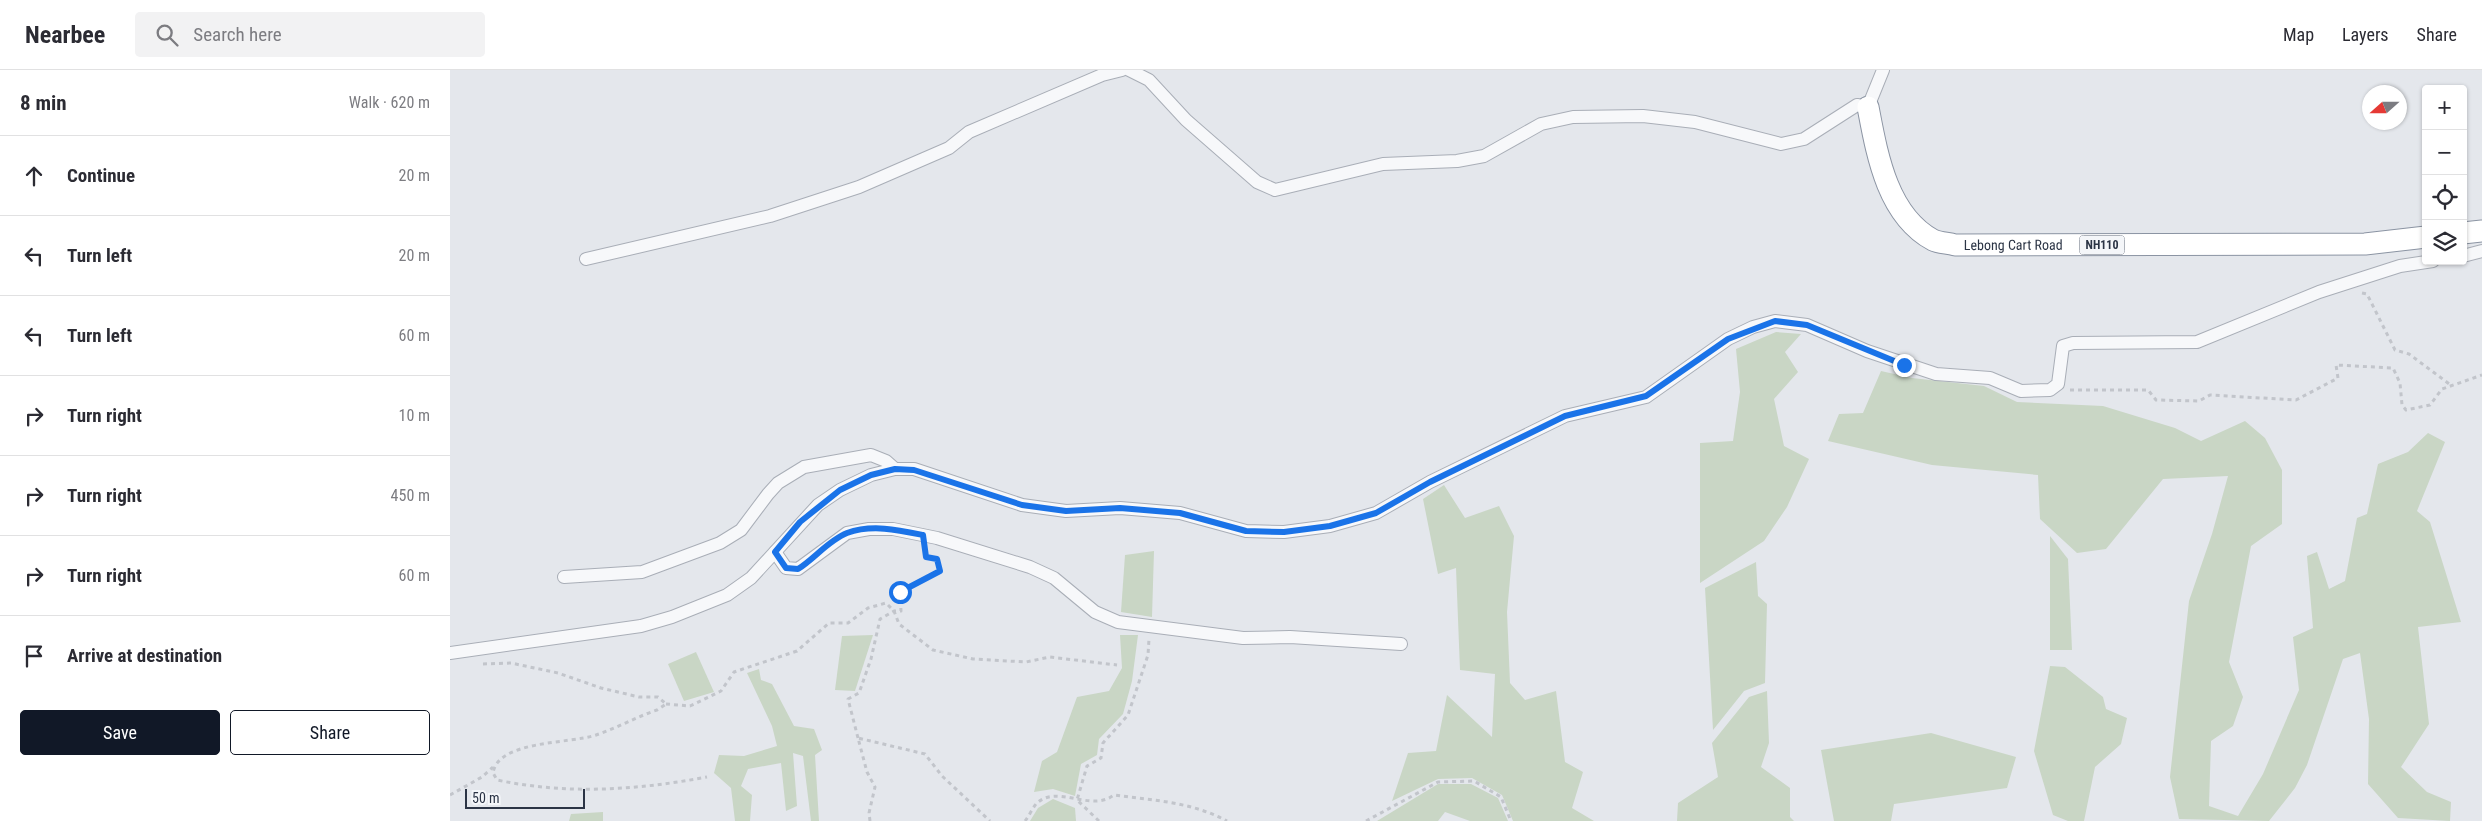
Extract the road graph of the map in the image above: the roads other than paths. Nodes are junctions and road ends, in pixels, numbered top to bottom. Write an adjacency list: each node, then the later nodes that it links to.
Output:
1 (1122, 70): 10 (street)
2 (1129, 70): 4 (street)
3 (1883, 70): 4 (street)
4 (1868, 107): 7 (highway, Lebong Cart Road / NH110)
5 (2482, 231): 6 (highway)
6 (2467, 233)
7 (2422, 237)
8 (2482, 251): 9 (street)
9 (2467, 255)
10 (586, 259)
11 (2422, 263): 12 (street)
12 (895, 469): 13 (street); 14 (street)
13 (775, 552): 15 (street); 16 (street)
14 (564, 578)
15 (1401, 644)
16 (450, 653)

